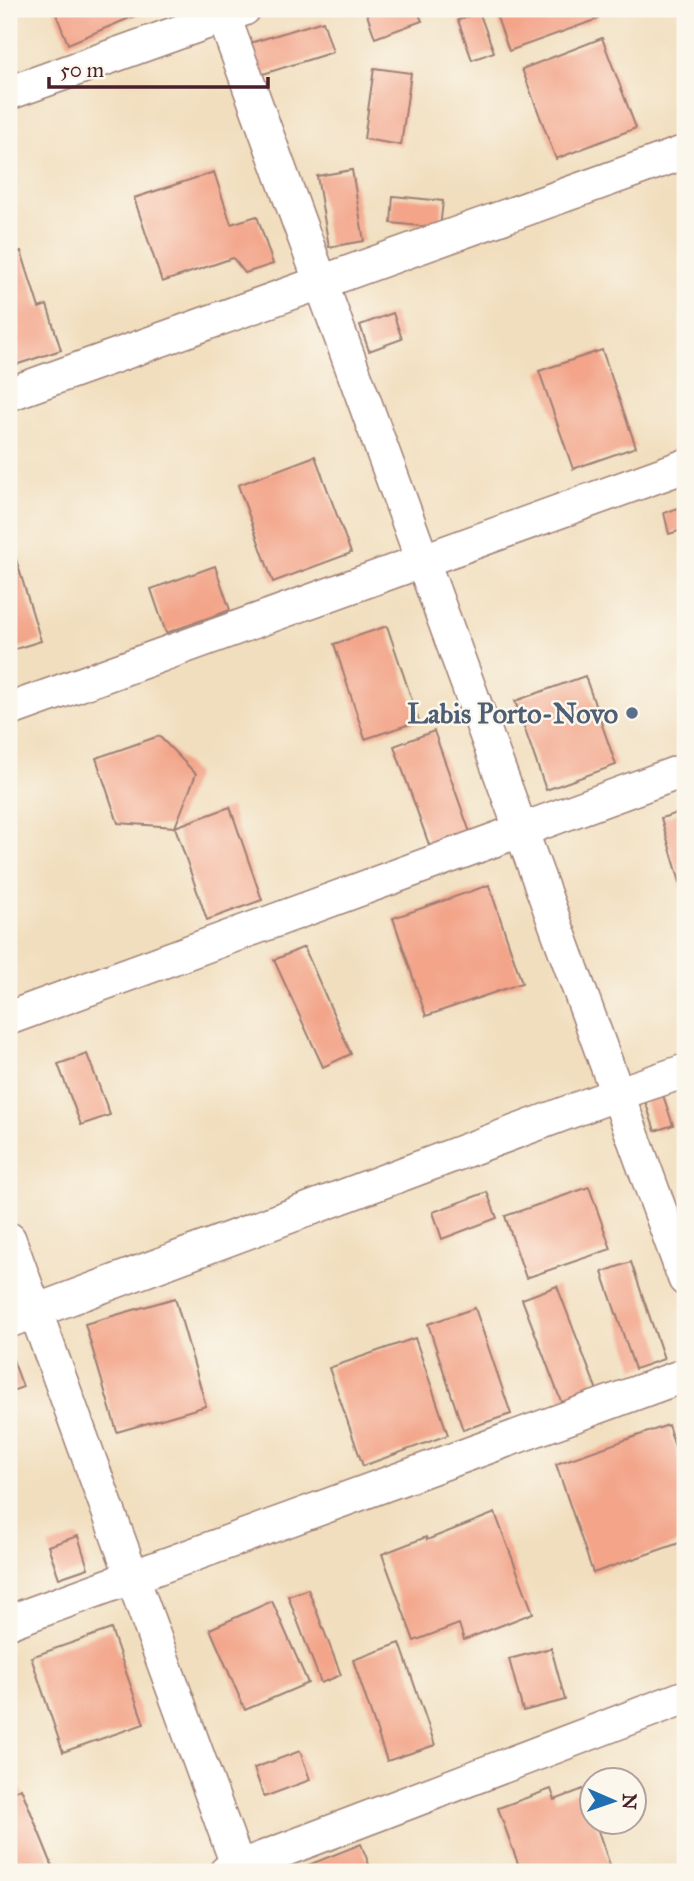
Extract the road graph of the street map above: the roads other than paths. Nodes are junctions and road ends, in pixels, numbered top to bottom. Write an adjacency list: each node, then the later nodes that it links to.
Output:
1 (229, 11): 2 (street); 4 (street)
2 (9, 93)
3 (685, 152): 4 (street)
4 (321, 282): 5 (street); 7 (street)
5 (9, 394)
6 (685, 466): 7 (street)
7 (422, 561): 8 (street); 10 (street)
8 (9, 710)
9 (685, 770): 10 (street)
10 (521, 830): 11 (street); 13 (street)
11 (9, 1018)
12 (685, 1071): 13 (street)
13 (617, 1094): 15 (street); 16 (street)
14 (9, 1239): 16 (street)
15 (685, 1279)
16 (22, 1317): 18 (street)
17 (685, 1375): 18 (street)
18 (132, 1577): 19 (street); 21 (street)
19 (9, 1622)
20 (685, 1697): 21 (street)
21 (235, 1871)

